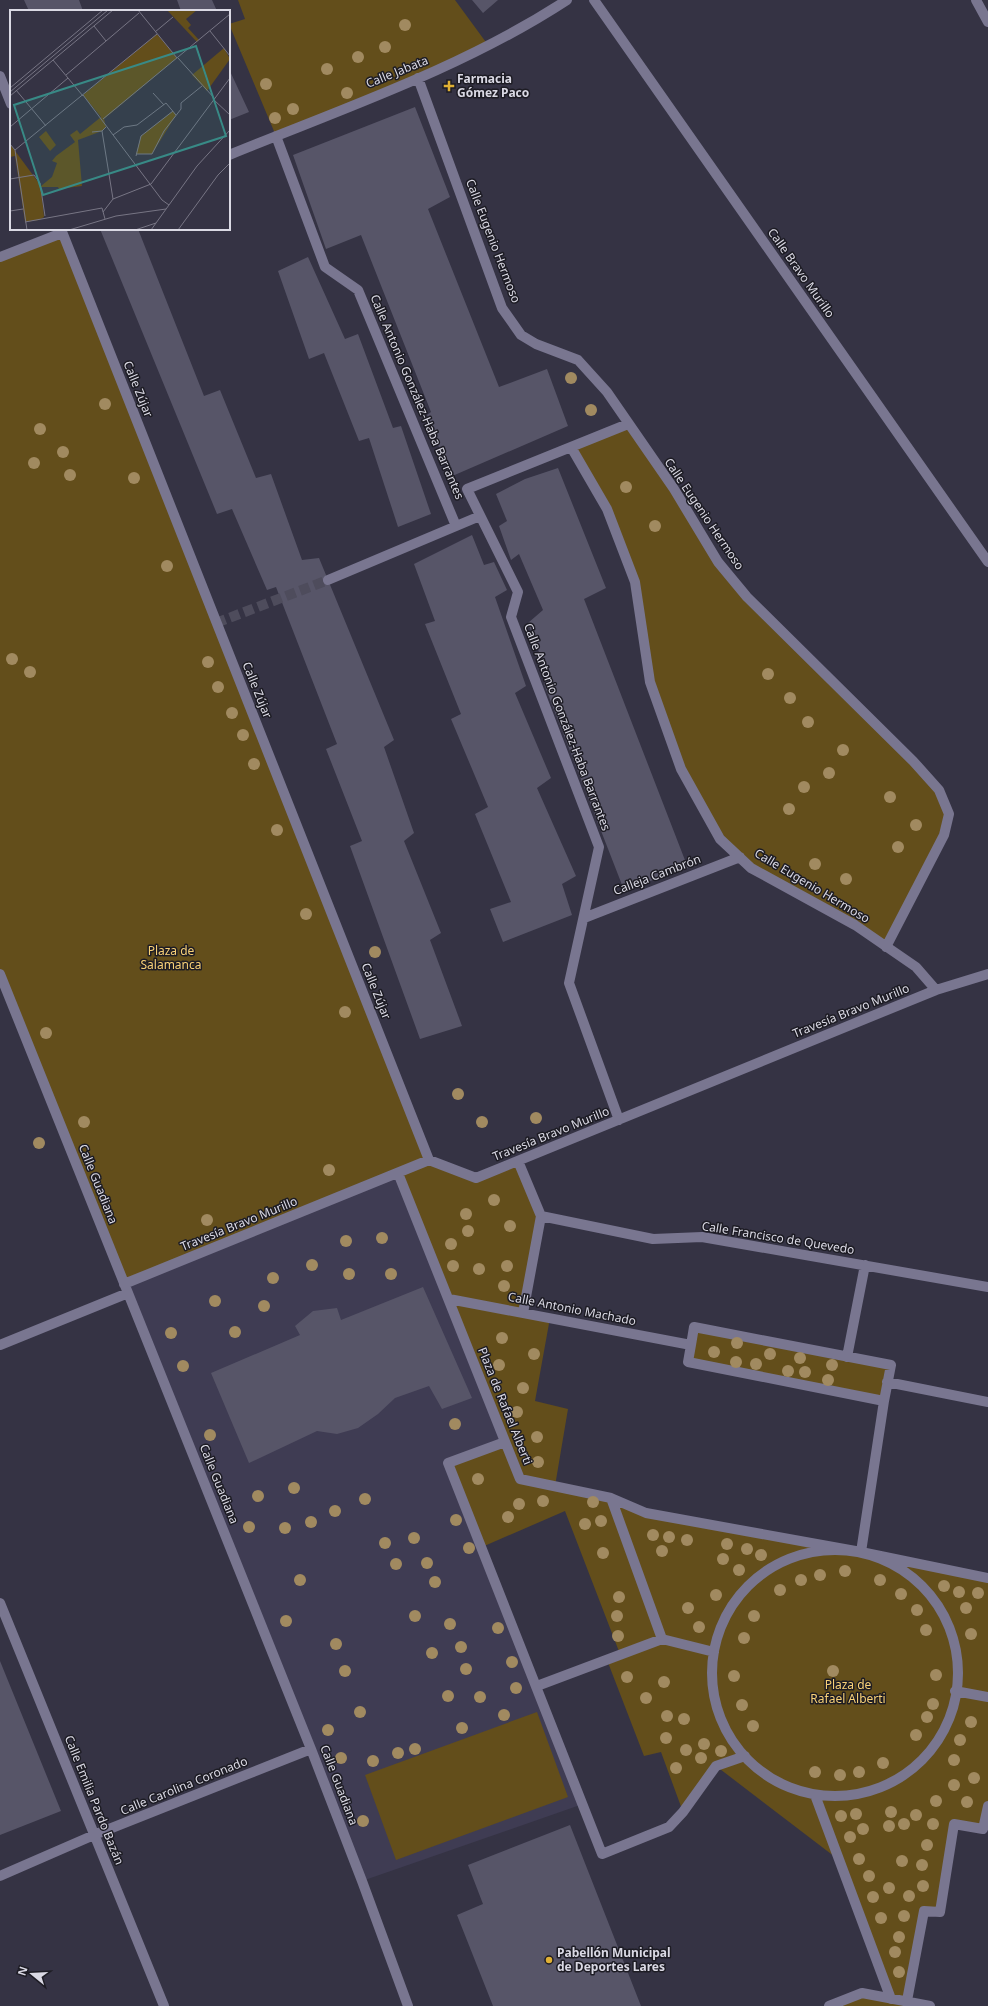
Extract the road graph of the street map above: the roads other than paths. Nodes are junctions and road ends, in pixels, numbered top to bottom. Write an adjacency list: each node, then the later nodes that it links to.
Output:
1 (567, 0): 6 (street, Calle Jabata)
2 (976, 0): 4 (street)
3 (597, 1): 16 (street, Calle Bravo Murillo)
4 (988, 22)
5 (0, 76): 7 (street)
6 (418, 78): 8 (street, Calle Jabata); 12 (street, Calle Eugenio Hermoso)
7 (10, 101)
8 (276, 136): 9 (street, Calle Jabata); 15 (street, Calle Antonio González-Haba Barrantes)
9 (230, 155)
10 (61, 231): 11 (street); 25 (street, Calle Zújar)
11 (0, 257)
12 (628, 424): 13 (street); 20 (street, Calle Eugenio Hermoso)
13 (571, 447): 14 (street, Calle Antonio González-Haba Barrantes); 18 (street, Calle Eugenio Hermoso)
14 (480, 516): 15 (street); 19 (street, Calle Antonio González-Haba Barrantes)
15 (456, 526): 17 (street)
16 (988, 562)
17 (328, 580)
18 (740, 857): 19 (street, Calleja Cambrón); 20 (street, Calle Eugenio Hermoso)
19 (584, 918): 24 (street, Calle Antonio González-Haba Barrantes)
20 (886, 947): 23 (street, Calle Eugenio Hermoso)
21 (0, 974): 31 (street, Calle Guadiana)
22 (988, 974): 23 (street, Travesía Bravo Murillo)
23 (936, 990): 24 (street, Travesía Bravo Murillo)
24 (619, 1120): 26 (street, Travesía Bravo Murillo)
25 (429, 1160): 26 (street, Travesía Bravo Murillo); 27 (street, Travesía Bravo Murillo)
26 (518, 1161): 28 (street)
27 (398, 1173): 31 (street, Travesía Bravo Murillo); 32 (street, Plaza de Rafael Alberti)
28 (541, 1216): 29 (street, Calle Francisco de Quevedo); 33 (street)
29 (864, 1265): 30 (street, Calle Francisco de Quevedo); 36 (street)
30 (988, 1287)
31 (126, 1289): 34 (street, Travesía Bravo Murillo); 50 (street, Calle Guadiana)
32 (448, 1299): 33 (street, Calle Antonio Machado); 40 (street, Plaza de Rafael Alberti)
33 (523, 1313): 35 (street, Calle Antonio Machado)
34 (0, 1344)
35 (691, 1345): 36 (street); 38 (street)
36 (847, 1357): 37 (street)
37 (887, 1382): 38 (street); 39 (street)
38 (884, 1401): 42 (street)
39 (988, 1402)
40 (505, 1442): 41 (street, Plaza de Rafael Alberti); 47 (street)
41 (611, 1498): 42 (street, Plaza de Rafael Alberti); 45 (street)
42 (861, 1552): 43 (street, Plaza de Rafael Alberti); 46 (street, Plaza de Rafael Alberti); 48 (street, Plaza de Rafael Alberti)
43 (988, 1578)
44 (0, 1604): 54 (street, Calle Emilia Pardo Bazán)
45 (662, 1639): 46 (street); 47 (street)
46 (714, 1652): 51 (street, Plaza de Rafael Alberti)
47 (537, 1686): 51 (street)
48 (955, 1690): 49 (street); 52 (street, Plaza de Rafael Alberti)
49 (988, 1697)
50 (311, 1749): 54 (street, Calle Carolina Coronado); 59 (street, Calle Guadiana)
51 (745, 1756): 52 (street, Plaza de Rafael Alberti)
52 (815, 1794): 56 (street)
53 (988, 1806): 57 (street)
54 (94, 1835): 55 (street, Calle Carolina Coronado); 58 (street, Calle Emilia Pardo Bazán)
55 (0, 1876)
56 (891, 1999): 57 (street); 60 (street)
57 (906, 2004): 61 (street)
58 (164, 2006)
59 (408, 2006)
60 (829, 2006)
61 (930, 2006)

